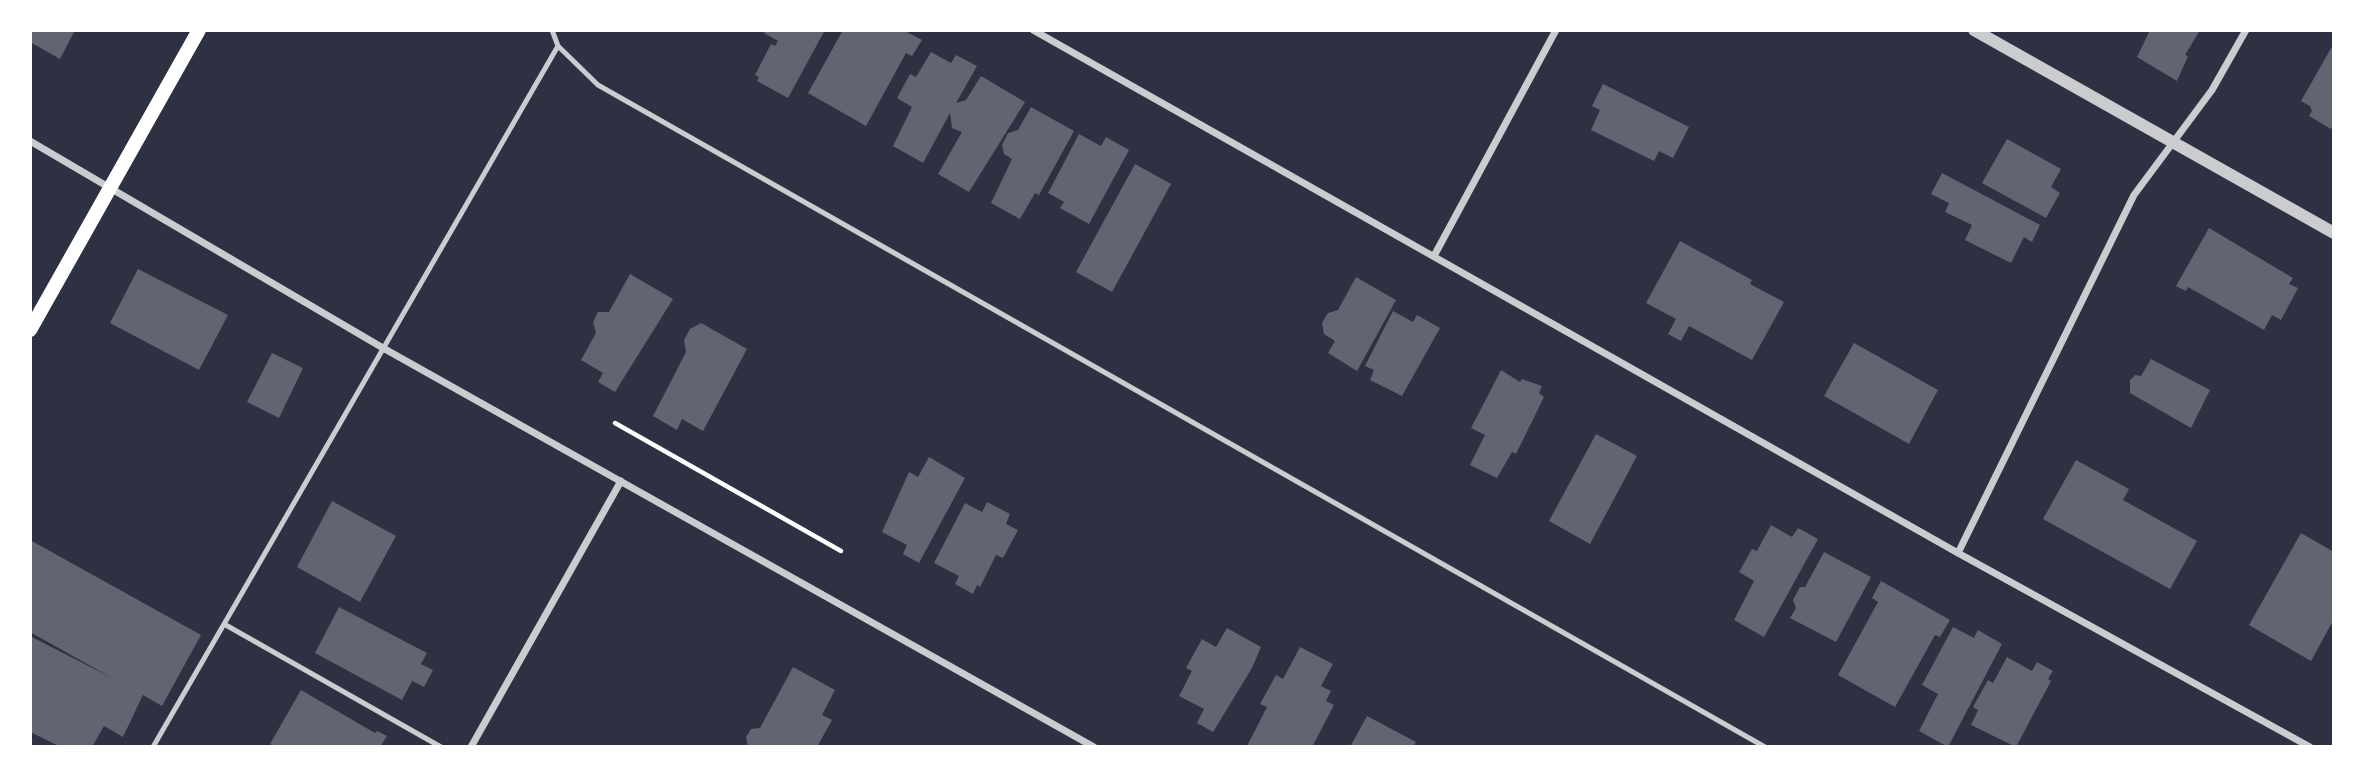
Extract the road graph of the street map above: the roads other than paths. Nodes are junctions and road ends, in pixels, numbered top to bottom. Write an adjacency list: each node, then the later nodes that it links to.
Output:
1 (199, 30): 10 (main road)
2 (552, 30): 7 (lane)
3 (1033, 30): 12 (street)
4 (1556, 30): 12 (street)
5 (1974, 30): 9 (street)
6 (2246, 30): 9 (street)
7 (558, 46): 14 (lane); 22 (lane)
8 (30, 141): 10 (street)
9 (2173, 143): 11 (street); 16 (street)
10 (111, 186): 13 (main road); 14 (street)
11 (2334, 233)
12 (1434, 256): 16 (street)
13 (30, 330)
14 (383, 348): 15 (street); 17 (lane)
15 (621, 481): 20 (street); 21 (street)
16 (1958, 553): 23 (street)
17 (224, 624): 18 (lane); 19 (lane)
18 (153, 747)
19 (441, 747)
20 (471, 747)
21 (1094, 747)
22 (1765, 747)
23 (2310, 747)

